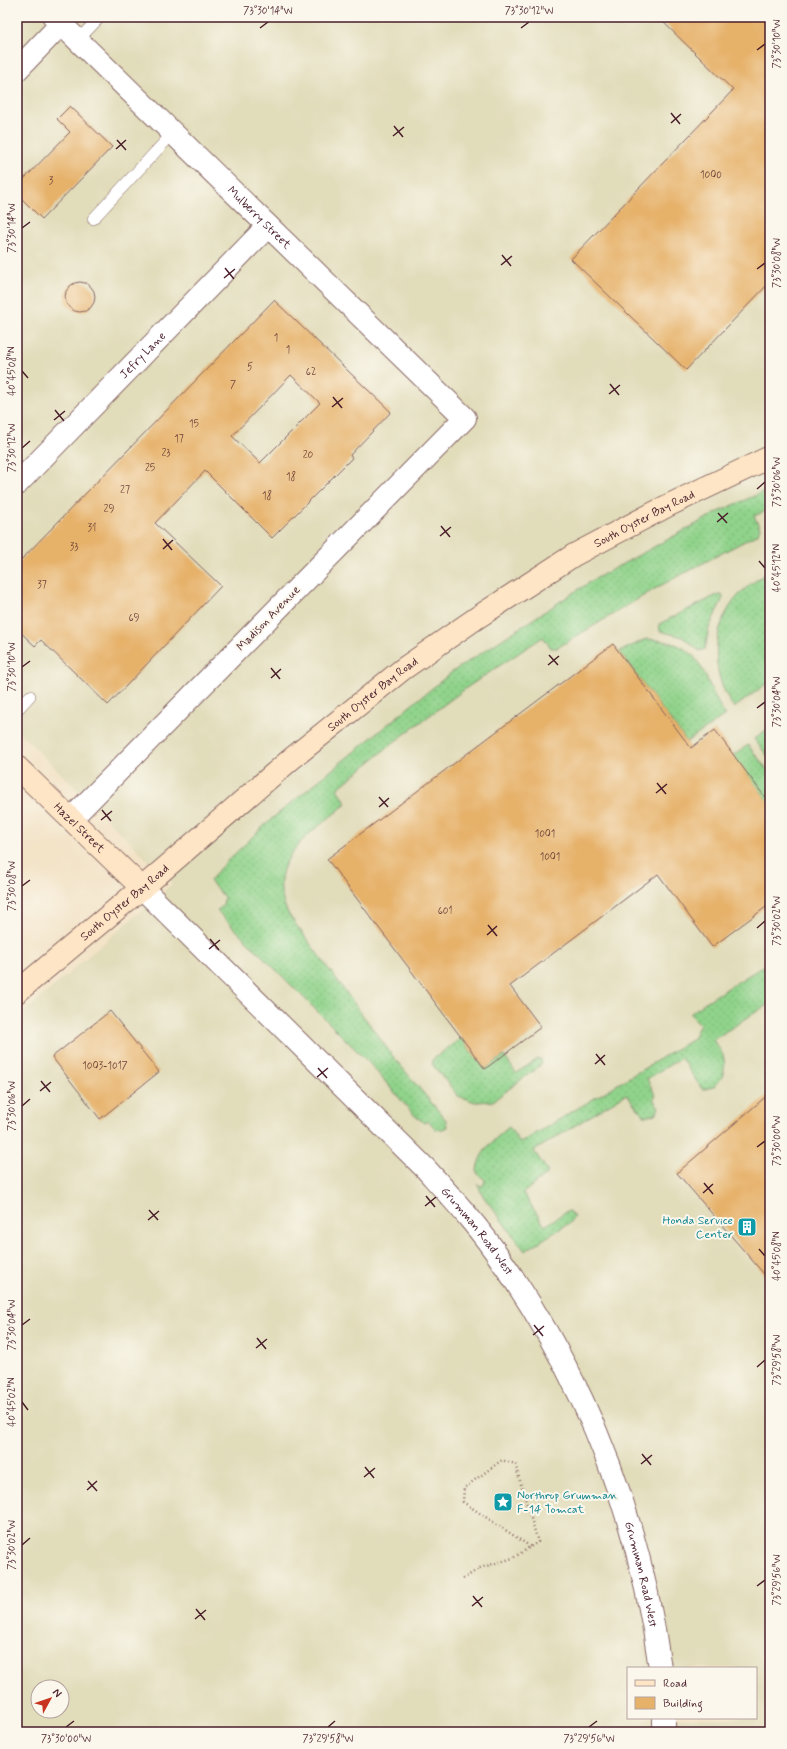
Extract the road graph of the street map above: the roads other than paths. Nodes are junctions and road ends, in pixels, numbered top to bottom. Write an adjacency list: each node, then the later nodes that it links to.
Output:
1 (100, 17): 3 (lane)
2 (58, 20): 3 (street, Mulberry Street); 4 (street)
3 (78, 40): 5 (street, Mulberry Street)
4 (17, 70)
5 (173, 133): 6 (lane); 7 (street, Mulberry Street)
6 (93, 219)
7 (268, 226): 8 (street, Mulberry Street); 10 (street, Jefry Lane)
8 (465, 418): 14 (street, Madison Avenue)
9 (770, 457): 15 (main road, South Oyster Bay Road)
10 (17, 484)
11 (30, 696): 12 (lane)
12 (17, 710)
13 (17, 767): 14 (main road, Hazel Street)
14 (71, 819): 15 (main road, Hazel Street)
15 (142, 888): 16 (main road, South Oyster Bay Road); 17 (street, Grumman Road West)
16 (17, 992)
17 (660, 1667)
18 (664, 1719): 19 (street)
19 (664, 1732)

